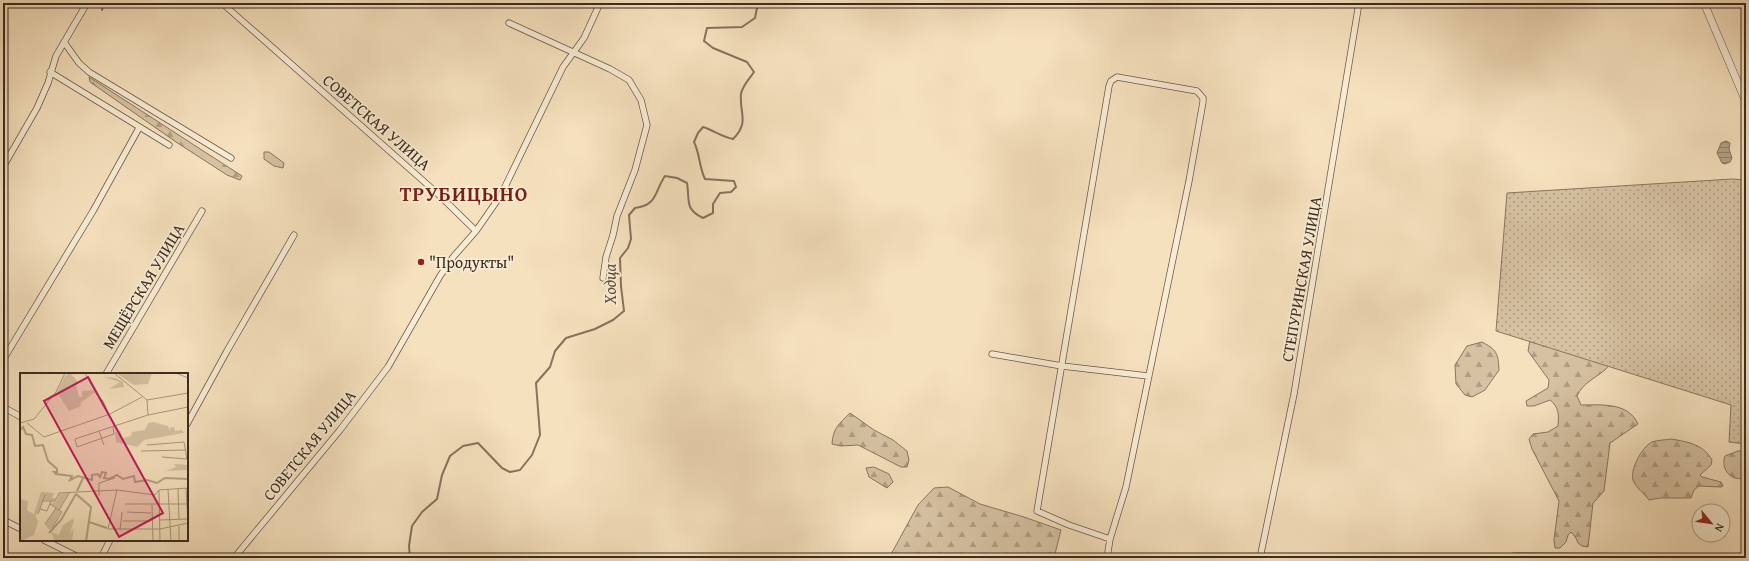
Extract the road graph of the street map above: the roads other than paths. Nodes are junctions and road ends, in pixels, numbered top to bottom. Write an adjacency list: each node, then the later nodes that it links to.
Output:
1 (87, 3): 7 (street)
2 (222, 3): 16 (street, СОВЕТСКАЯ УЛИЦА)
3 (600, 3): 8 (street)
4 (1359, 3): 37 (street, СТЕПУРИНСКАЯ УЛИЦА)
5 (1704, 3): 10 (street)
6 (509, 23): 8 (street)
7 (64, 42): 9 (street); 13 (street)
8 (573, 53): 16 (street); 18 (street)
9 (50, 72): 11 (street); 14 (street)
10 (1746, 102)
11 (139, 128): 12 (street); 20 (street)
12 (169, 145)
13 (231, 158)
14 (3, 167)
15 (202, 211): 22 (street, МЕЩЁРСКАЯ УЛИЦА)
16 (476, 231): 35 (street, СОВЕТСКАЯ УЛИЦА)
17 (294, 235): 26 (street)
18 (603, 278)
19 (992, 354): 21 (street)
20 (3, 360)
21 (1062, 366): 23 (street); 23 (street); 29 (street)
22 (107, 373)
23 (1148, 376): 29 (street)
24 (3, 407): 25 (street)
25 (20, 416)
26 (188, 422)
27 (3, 520): 28 (street)
28 (20, 528)
29 (1110, 539): 36 (street)
30 (46, 541): 33 (street)
31 (110, 541): 34 (street)
32 (1746, 557): 38 (street)
33 (80, 558)
34 (101, 558)
35 (234, 558)
36 (1107, 558)
37 (1260, 558)
38 (1498, 558)

